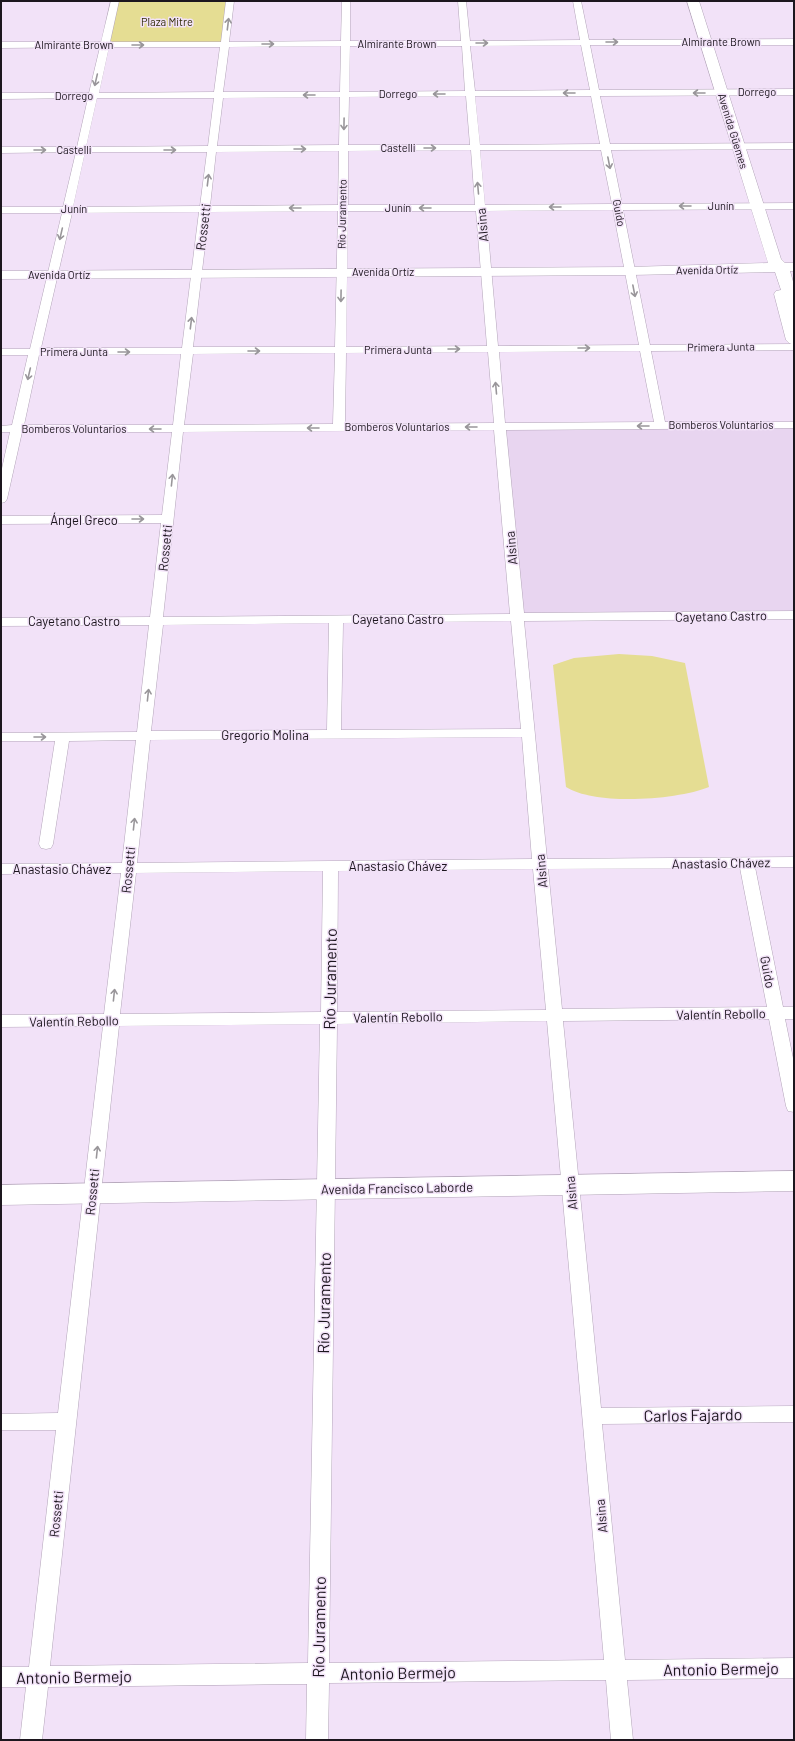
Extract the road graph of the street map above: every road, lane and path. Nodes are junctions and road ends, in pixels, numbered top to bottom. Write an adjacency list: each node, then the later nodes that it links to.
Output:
1 (115, 1): 14 (street)
2 (230, 1): 11 (street, Rossetti, one-way to 2)
3 (346, 1): 12 (street, Río Juramento)
4 (462, 1): 10 (street, Alsina)
5 (577, 1): 7 (street, Guido)
6 (693, 1): 8 (main road, Avenida Güemes)
7 (585, 42): 8 (street, Almirante Brown, one-way to 8); 10 (street, Almirante Brown, one-way to 7); 16 (street, Guido)
8 (706, 42): 9 (street, Almirante Brown); 17 (main road, Avenida Güemes)
9 (794, 42)
10 (465, 43): 12 (street, Almirante Brown); 19 (street, Alsina)
11 (225, 44): 12 (street, Almirante Brown, one-way to 12); 14 (street, Almirante Brown, one-way to 11); 20 (street, Rossetti)
12 (345, 44): 18 (street, Río Juramento)
13 (1, 45): 14 (street, Almirante Brown)
14 (104, 45): 22 (street, one-way to 22)
15 (794, 92): 17 (street, Dorrego)
16 (595, 93): 17 (street, Dorrego, one-way to 16); 19 (street, Dorrego, one-way to 19); 24 (street, Guido)
17 (721, 93): 25 (main road, Avenida Güemes)
18 (344, 94): 19 (street, Dorrego, one-way to 18); 20 (street, Dorrego, one-way to 20); 28 (street, Río Juramento, one-way to 28)
19 (470, 94): 26 (street, Alsina)
20 (219, 95): 22 (street, Dorrego); 27 (street, Rossetti)
21 (1, 96): 22 (street, Dorrego)
22 (93, 96): 30 (street)
23 (794, 146): 25 (street, Castelli)
24 (606, 147): 25 (street, Castelli); 26 (street, Castelli); 34 (street, Guido, one-way to 34)
25 (738, 147): 31 (main road, Avenida Güemes)
26 (475, 148): 28 (street, Castelli, one-way to 26); 33 (street, Alsina, one-way to 26)
27 (212, 149): 28 (street, Castelli, one-way to 28); 30 (street, Castelli, one-way to 27); 36 (street, Rossetti, one-way to 27)
28 (344, 149): 35 (street, Río Juramento)
29 (1, 150): 30 (street, Castelli, one-way to 30)
30 (80, 150): 38 (street)
31 (757, 206): 32 (street, Junín); 34 (street, Junín, one-way to 34); 39 (main road, Avenida Güemes)
32 (794, 206)
33 (480, 207): 34 (street, Junín, one-way to 33); 35 (street, Junín, one-way to 35); 41 (street, Alsina)
34 (617, 207): 40 (street, Guido)
35 (342, 208): 36 (street, Junín, one-way to 36); 42 (street, Río Juramento)
36 (205, 209): 38 (street, Junín); 43 (street, Rossetti)
37 (1, 210): 38 (street, Junín)
38 (67, 210): 45 (street, one-way to 45)
39 (780, 268): 40 (main road, Avenida Ortíz); 46 (main road, Avenida Güemes); 47 (main road, Avenida Güemes)
40 (630, 271): 41 (main road, Avenida Ortíz); 49 (street, Guido, one-way to 49)
41 (486, 272): 42 (main road, Avenida Ortíz); 50 (street, Alsina)
42 (341, 273): 43 (main road, Avenida Ortíz); 51 (street, Río Juramento, one-way to 51)
43 (197, 274): 45 (main road, Avenida Ortíz); 52 (street, Rossetti, one-way to 43)
44 (1, 275): 45 (main road, Avenida Ortíz)
45 (52, 275): 54 (street)
46 (794, 308)
47 (794, 340)
48 (794, 347): 49 (street, Primera Junta)
49 (645, 348): 50 (street, Primera Junta, one-way to 49); 55 (street, Guido)
50 (493, 349): 51 (street, Primera Junta, one-way to 50); 57 (street, Alsina, one-way to 50)
51 (340, 350): 52 (street, Primera Junta, one-way to 51); 58 (street, Río Juramento)
52 (187, 351): 54 (street, Primera Junta, one-way to 52); 59 (street, Rossetti)
53 (1, 352): 54 (street, Primera Junta)
54 (34, 352): 60 (street, one-way to 60)
55 (660, 425): 56 (street, Bomberos Voluntarios); 57 (street, Bomberos Voluntarios, one-way to 57)
56 (794, 425)
57 (500, 426): 58 (street, Bomberos Voluntarios, one-way to 58); 66 (street, Alsina)
58 (339, 427): 59 (street, Bomberos Voluntarios, one-way to 59)
59 (178, 428): 60 (street, Bomberos Voluntarios, one-way to 60); 63 (street, Rossetti, one-way to 59)
60 (17, 429): 61 (street, Bomberos Voluntarios); 62 (street)
61 (1, 430)
62 (1, 499)
63 (168, 519): 64 (street, Ángel Greco, one-way to 63); 68 (street, Rossetti)
64 (1, 520)
65 (794, 615): 66 (street, Cayetano Castro)
66 (518, 618): 67 (street, Cayetano Castro); 70 (street, Alsina)
67 (336, 620): 68 (street, Cayetano Castro); 71 (street)
68 (156, 621): 69 (street, Cayetano Castro); 72 (street, Rossetti, one-way to 68)
69 (1, 622)
70 (528, 733): 71 (street, Gregorio Molina); 78 (street, Alsina)
71 (334, 735): 72 (street, Gregorio Molina)
72 (143, 736): 74 (street, Gregorio Molina); 80 (street, Rossetti, one-way to 72)
73 (1, 737): 74 (street, Gregorio Molina, one-way to 74)
74 (64, 737): 75 (street)
75 (46, 844)
76 (794, 862): 77 (street, Anastasio Chávez)
77 (747, 863): 78 (street, Anastasio Chávez); 82 (street, Guido)
78 (540, 865): 79 (street, Anastasio Chávez); 84 (street, Alsina)
79 (332, 867): 80 (street, Anastasio Chávez); 85 (street, Río Juramento)
80 (129, 868): 81 (street, Anastasio Chávez); 86 (street, Rossetti, one-way to 80)
81 (1, 869)
82 (776, 1013): 83 (street, Valentín Rebollo); 84 (street, Valentín Rebollo); 88 (street, Guido)
83 (794, 1013)
84 (554, 1016): 85 (street, Valentín Rebollo); 90 (street, Alsina)
85 (329, 1018): 86 (street, Valentín Rebollo); 93 (street, Río Juramento)
86 (112, 1020): 87 (street, Valentín Rebollo); 94 (street, Rossetti, one-way to 86)
87 (1, 1021)
88 (794, 1106)
89 (794, 1180): 90 (main road, Avenida Francisco Laborde)
90 (571, 1192): 91 (main road, Avenida Francisco Laborde); 93 (main road, Avenida Francisco Laborde); 97 (street, Alsina)
91 (794, 1192)
92 (1, 1195): 94 (main road, Avenida Francisco Laborde)
93 (326, 1195): 94 (main road, Avenida Francisco Laborde); 102 (street, Río Juramento)
94 (92, 1199): 95 (main road, Avenida Francisco Laborde); 98 (street, Rossetti)
95 (1, 1206)
96 (794, 1414): 97 (street, Carlos Fajardo)
97 (591, 1416): 101 (street, Alsina)
98 (67, 1421): 99 (street); 103 (street, Rossetti)
99 (1, 1422)
100 (794, 1668): 101 (street, Antonio Bermejo)
101 (615, 1670): 102 (street, Antonio Bermejo); 107 (street, Alsina)
102 (318, 1674): 103 (street, Antonio Bermejo); 106 (street, Río Juramento)
103 (38, 1677): 104 (street, Antonio Bermejo); 105 (street, Rossetti)
104 (1, 1678)
105 (31, 1740)
106 (317, 1740)
107 (622, 1740)

